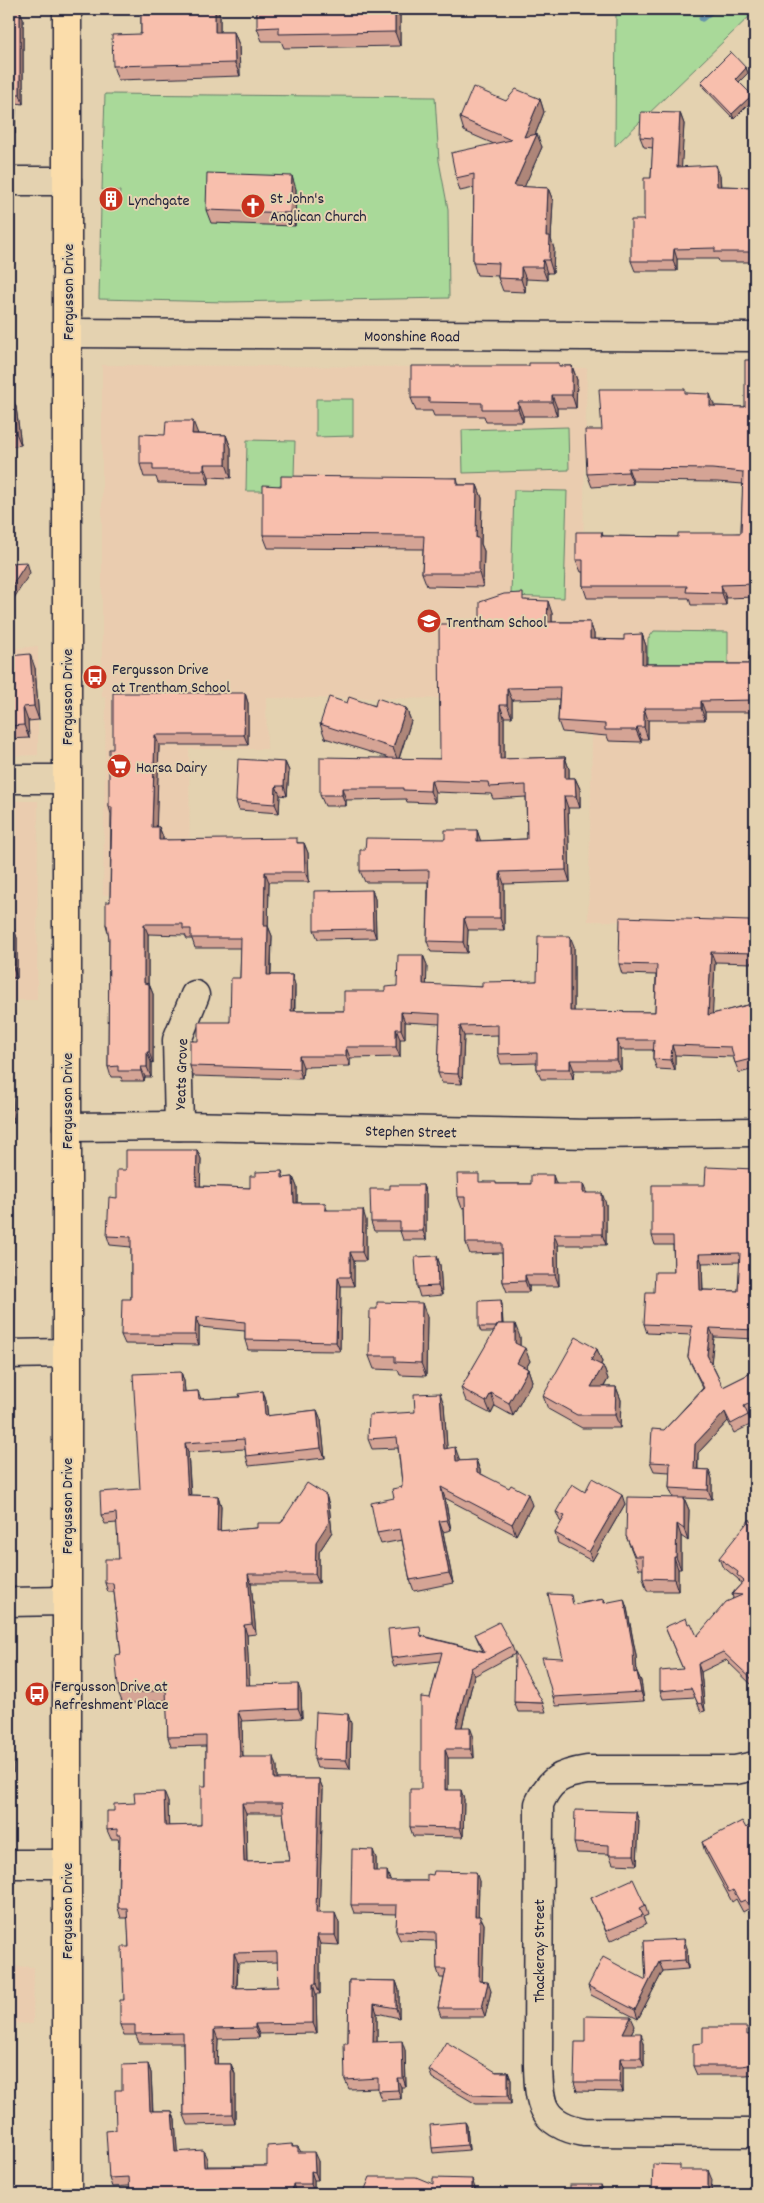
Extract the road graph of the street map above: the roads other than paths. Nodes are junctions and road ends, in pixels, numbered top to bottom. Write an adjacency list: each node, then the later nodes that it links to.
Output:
1 (67, 9): 3 (main road, Fergusson Drive)
2 (9, 181): 3 (street)
3 (67, 181): 4 (main road, Fergusson Drive)
4 (68, 333): 5 (street, Moonshine Road); 7 (main road, Fergusson Drive)
5 (755, 337)
6 (9, 779): 7 (street)
7 (66, 779): 10 (main road, Fergusson Drive)
8 (195, 995): 9 (street, Yeats Grove)
9 (179, 1126): 10 (street, Stephen Street); 11 (street, Stephen Street)
10 (67, 1127): 13 (main road, Fergusson Drive)
11 (755, 1132)
12 (9, 1354): 13 (street)
13 (66, 1354): 14 (main road, Fergusson Drive)
14 (66, 1601): 15 (street); 18 (main road, Fergusson Drive)
15 (9, 1602)
16 (755, 1766): 19 (street, Thackeray Street)
17 (9, 1864): 18 (street)
18 (65, 1864): 20 (main road, Fergusson Drive)
19 (755, 2133)
20 (67, 2194)

